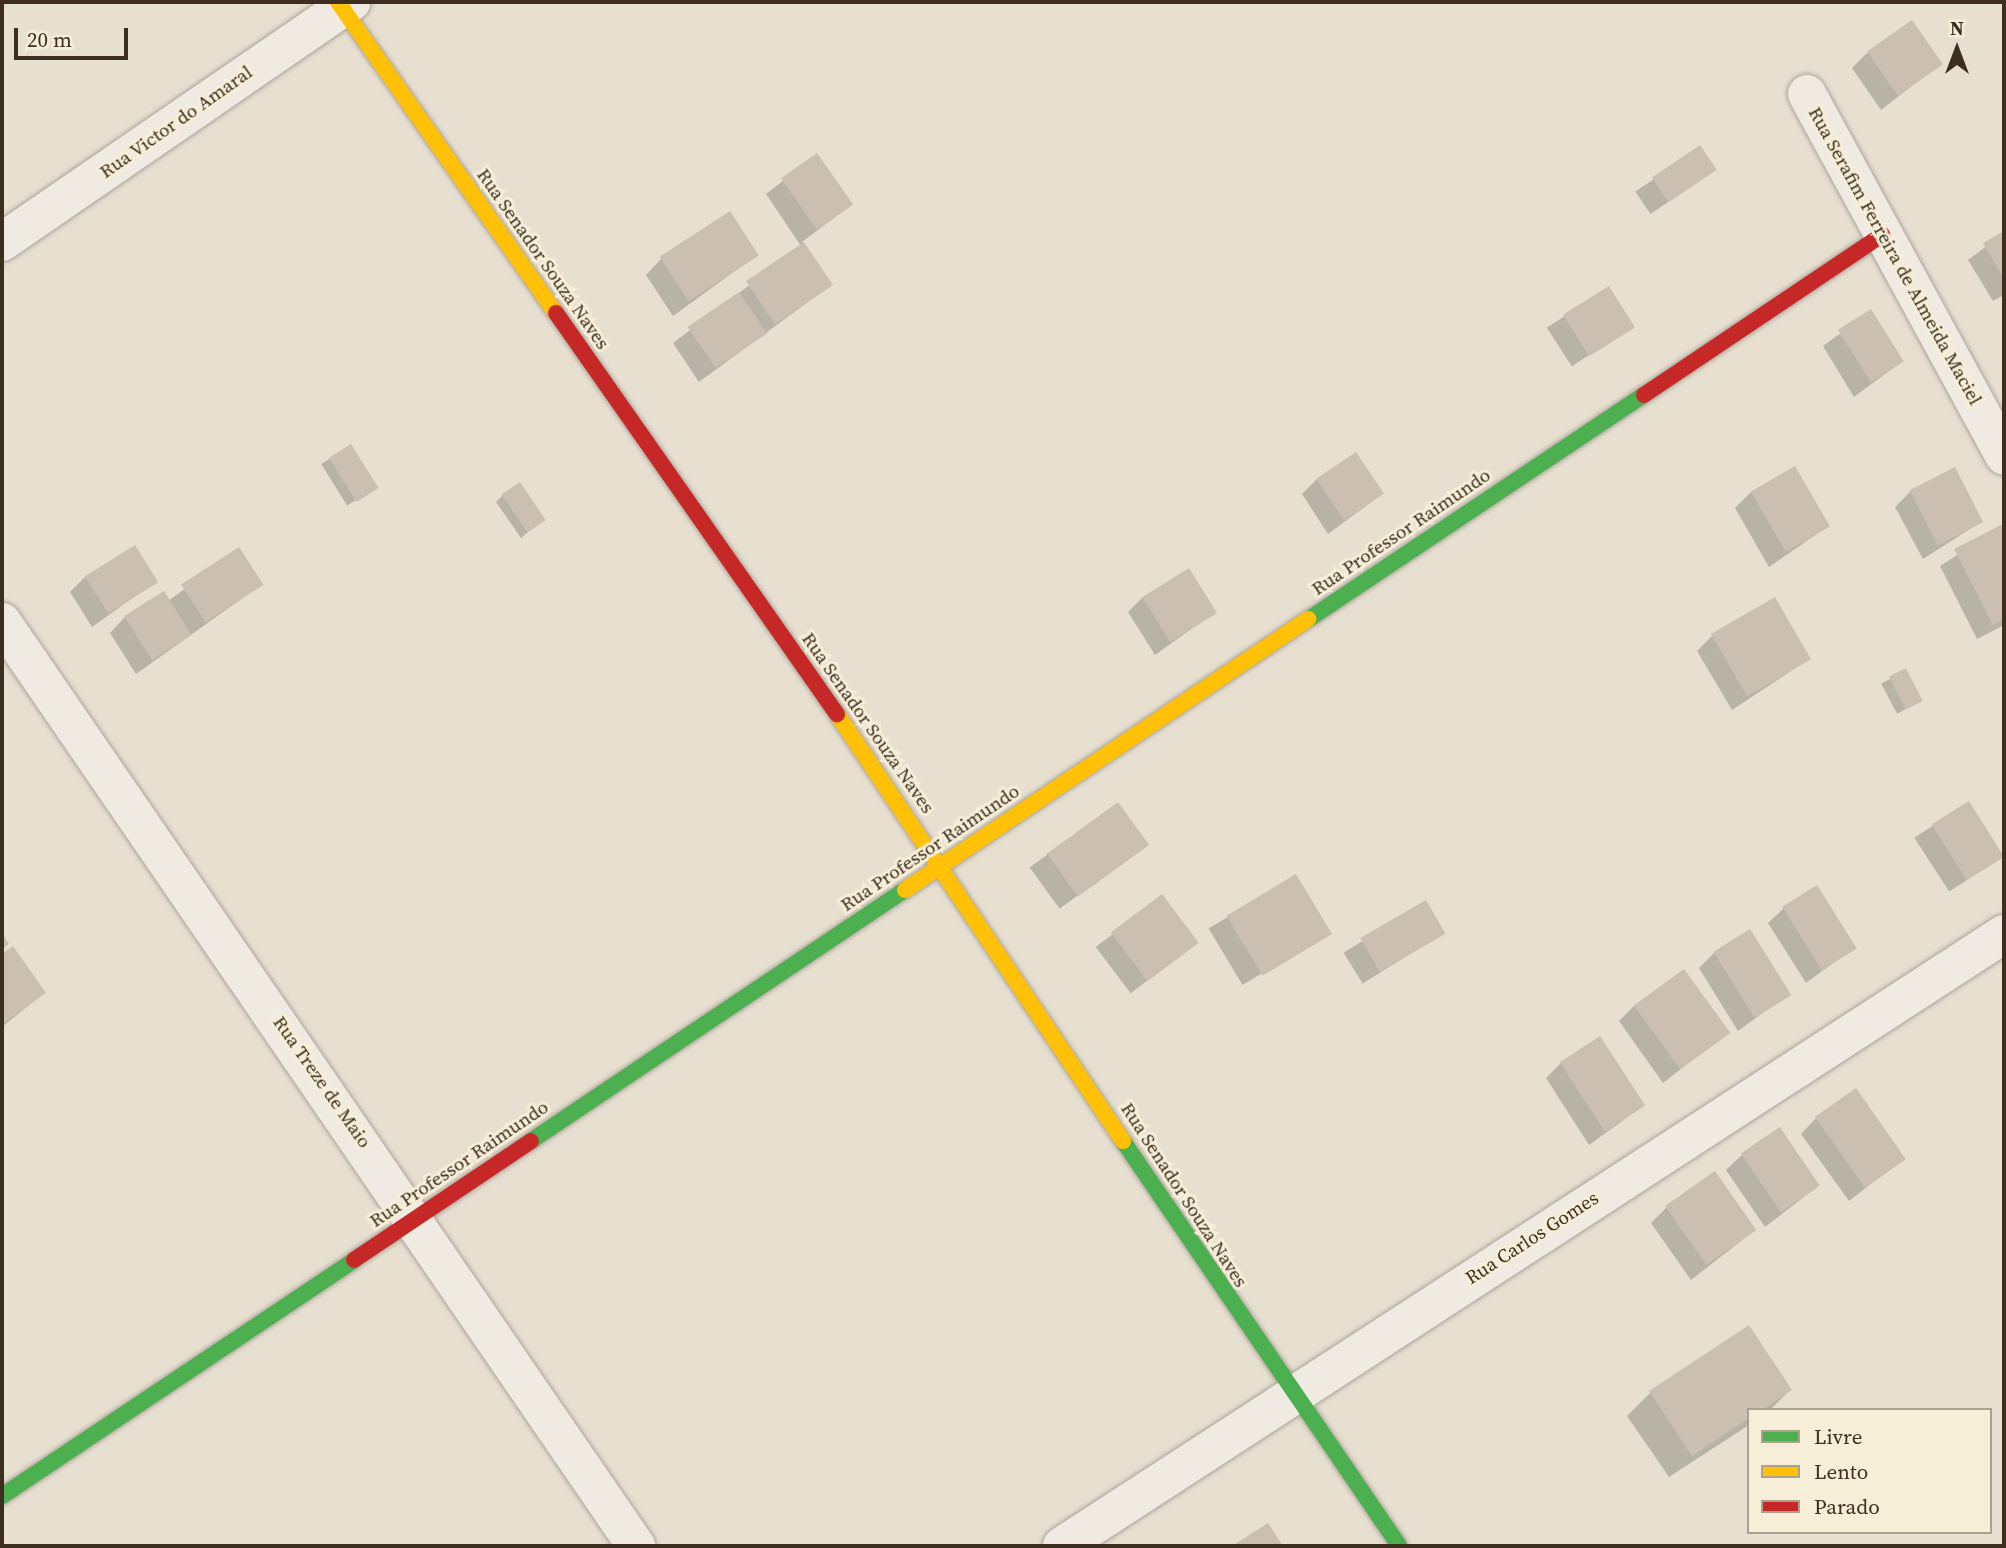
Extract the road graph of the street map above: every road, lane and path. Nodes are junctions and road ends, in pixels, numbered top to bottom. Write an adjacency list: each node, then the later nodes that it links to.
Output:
1 (344, 4): 4 (street, Rua Victor do Amaral); 7 (street, Rua Senador Souza Naves)
2 (1807, 94): 3 (street, Rua Serafim Ferreira de Almeida Maciel)
3 (1882, 235): 5 (street, Rua Serafim Ferreira de Almeida Maciel); 7 (street, Rua Professor Raimundo)
4 (2, 242)
5 (2004, 456)
6 (2, 622): 9 (street, Rua Treze de Maio)
7 (942, 865): 9 (street, Rua Professor Raimundo); 10 (street, Rua Senador Souza Naves)
8 (2004, 934): 10 (street, Rua Carlos Gomes)
9 (416, 1218): 11 (street, Rua Professor Raimundo); 12 (street, Rua Treze de Maio)
10 (1290, 1394): 13 (street, Rua Carlos Gomes); 14 (street, Rua Senador Souza Naves)
11 (2, 1496)
12 (636, 1546)
13 (1062, 1546)
14 (1399, 1546)

